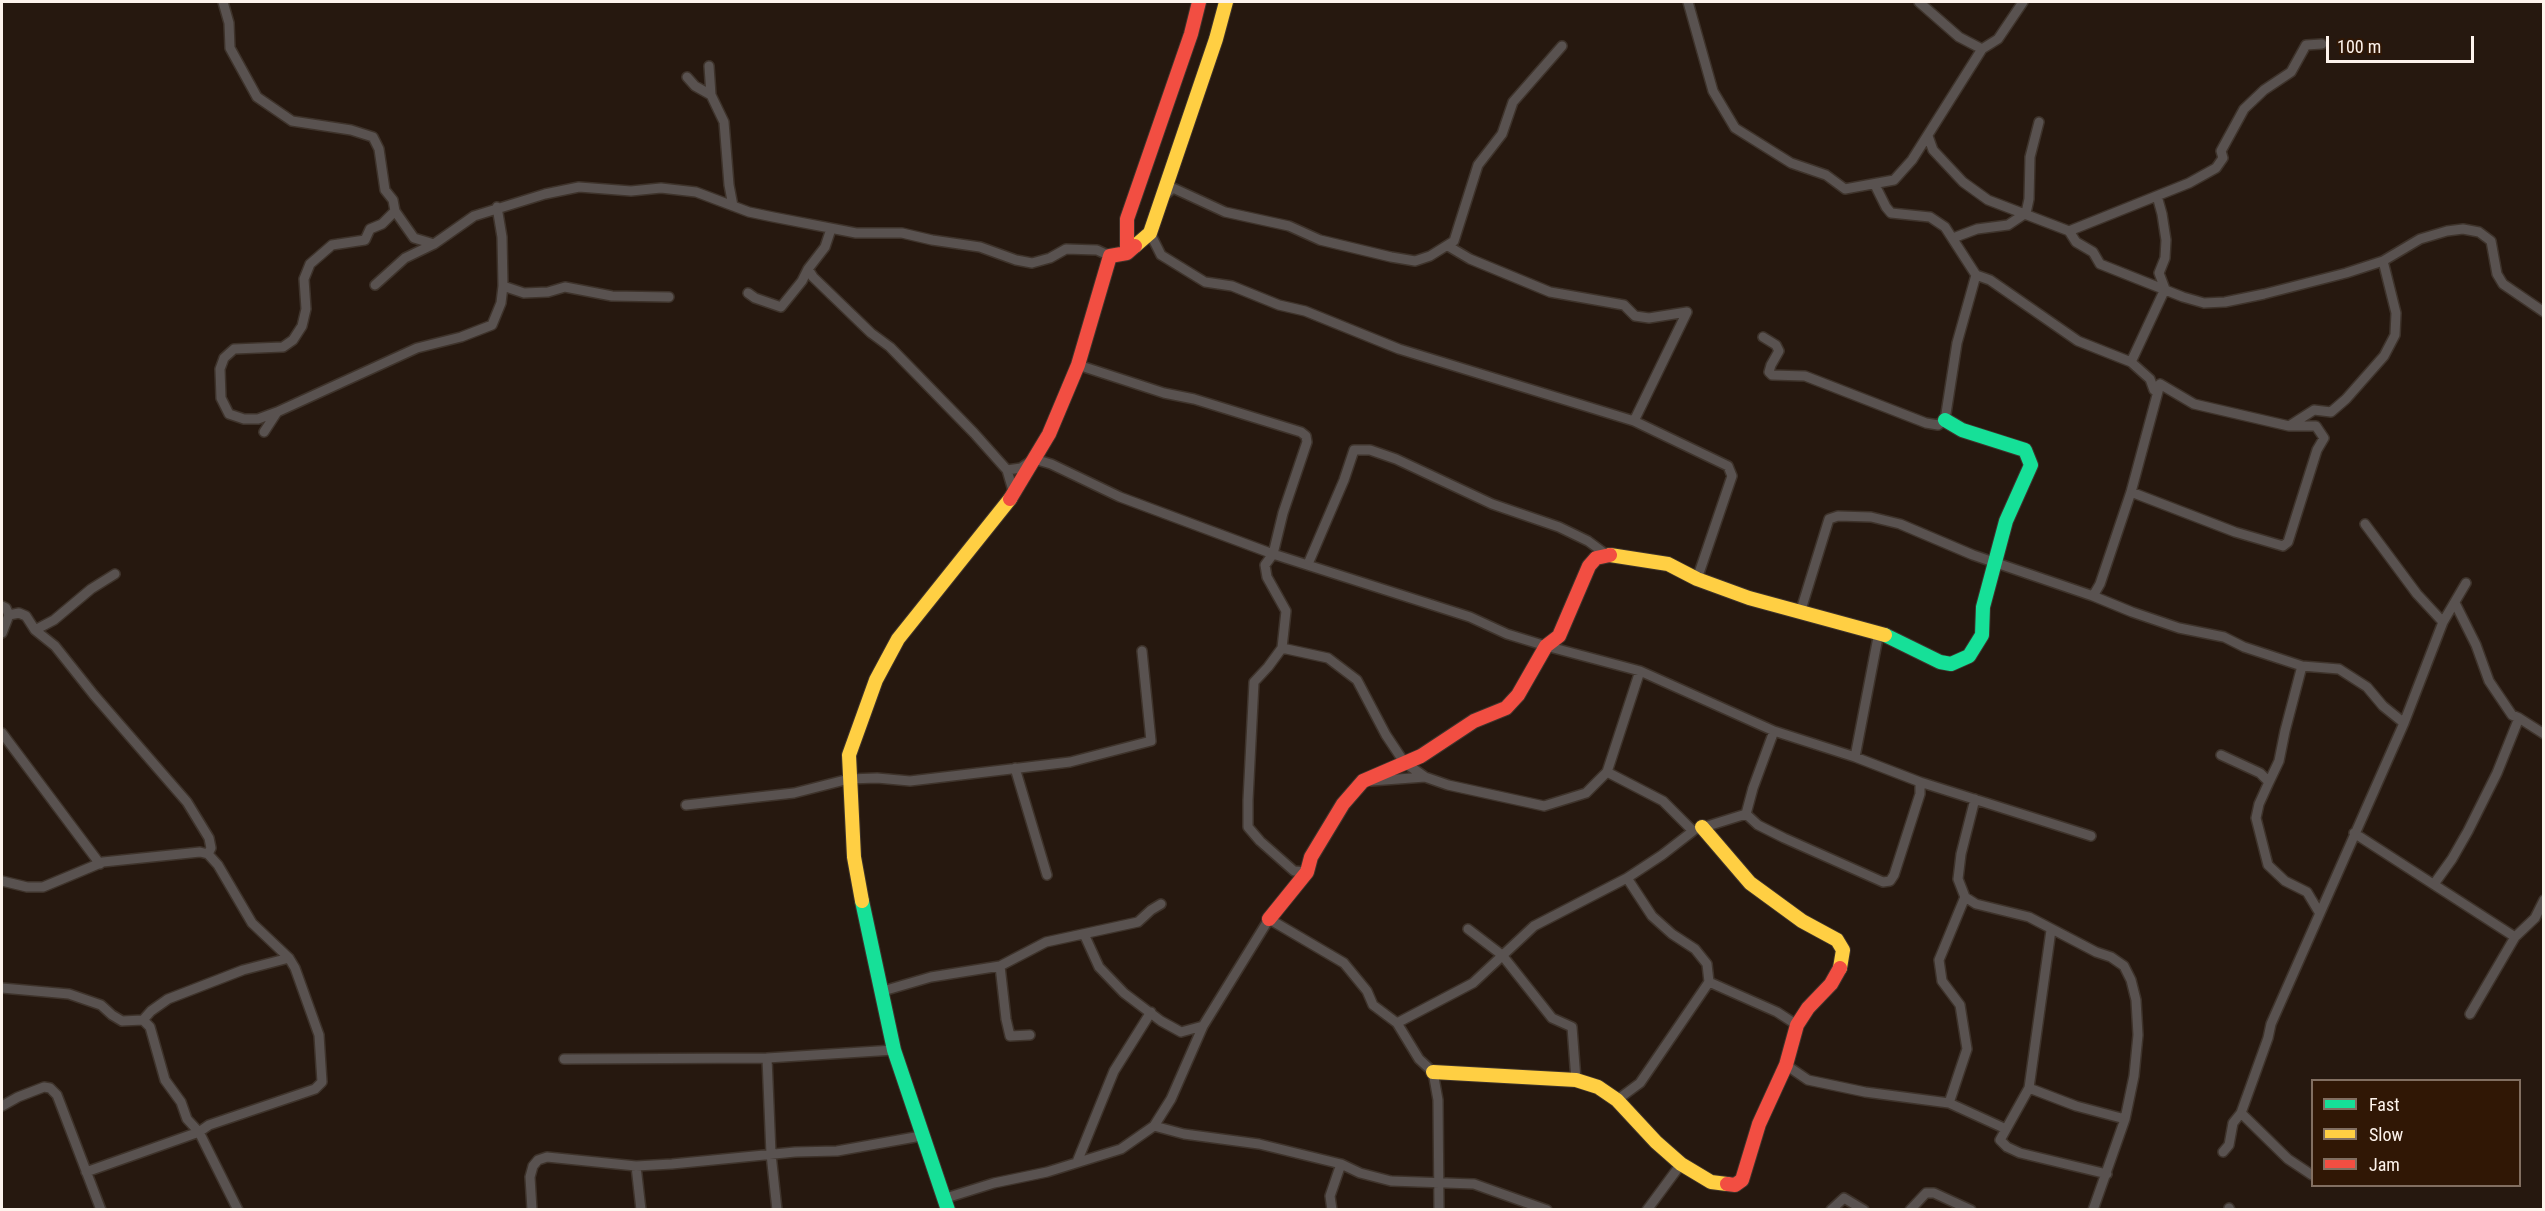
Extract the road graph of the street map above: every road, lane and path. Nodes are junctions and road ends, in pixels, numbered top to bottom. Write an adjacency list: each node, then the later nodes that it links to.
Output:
1 (223, 2): 20 (street)
2 (1199, 2): 28 (street)
3 (1226, 2): 17 (street)
4 (1688, 2): 15 (street)
5 (1919, 2): 9 (street)
6 (2023, 2): 9 (street)
7 (2322, 44): 16 (street)
8 (1562, 46): 27 (street)
9 (1982, 49): 14 (street)
10 (709, 66): 12 (street)
11 (687, 77): 12 (street)
12 (711, 95): 18 (street)
13 (2039, 122): 21 (street)
14 (1928, 136): 15 (street); 21 (street)
15 (1875, 185): 25 (street)
16 (2157, 196): 23 (street); 35 (street)
17 (1164, 197): 24 (street); 27 (street)
18 (733, 206): 19 (street); 22 (street)
19 (497, 207): 26 (street); 34 (street)
20 (395, 211): 26 (street); 43 (street)
21 (2026, 213): 23 (street); 25 (street)
22 (831, 229): 29 (street); 31 (street)
23 (2069, 231): 35 (street)
24 (1150, 233): 28 (street); 45 (street)
25 (1953, 238): 32 (street)
26 (434, 244): 33 (street)
27 (1448, 246): 45 (street)
28 (1127, 253): 29 (street)
29 (1110, 256): 41 (street)
30 (2383, 261): 35 (street); 38 (street); 46 (street)
31 (808, 269): 36 (street); 49 (street)
32 (1976, 275): 40 (street); 44 (street)
33 (375, 285)
34 (503, 286): 37 (street); 43 (street)
35 (2165, 289): 40 (street)
36 (748, 293)
37 (669, 297)
38 (2544, 312)
39 (1763, 337): 44 (street)
40 (2131, 362): 42 (street)
41 (1078, 365): 48 (street); 53 (street)
42 (2160, 384): 46 (street); 50 (street)
43 (277, 412): 47 (street)
44 (1945, 420): 55 (street)
45 (1634, 421): 58 (street)
46 (2289, 426): 50 (street)
47 (264, 432)
48 (1034, 459): 49 (street); 51 (street); 53 (street)
49 (1007, 470): 51 (street)
50 (2131, 492): 60 (street)
51 (1014, 494): 85 (street)
52 (2365, 524): 65 (street)
53 (1273, 554): 56 (street); 70 (street)
54 (1607, 555): 56 (street); 58 (street); 69 (street)
55 (1997, 561): 60 (street); 63 (street); 67 (street)
56 (1308, 564): 69 (street)
57 (115, 574): 66 (street)
58 (1697, 579): 63 (street)
59 (2466, 583): 61 (street)
60 (2093, 596): 72 (street)
61 (2455, 603): 65 (street); 74 (street)
62 (2, 606): 64 (street)
63 (1800, 613): 67 (street)
64 (9, 615): 66 (street); 68 (street)
65 (2444, 622): 75 (street)
66 (35, 630): 95 (street)
67 (1879, 632): 80 (street)
68 (2, 633)
69 (1546, 646): 73 (street); 81 (street)
70 (1282, 648): 81 (street); 97 (street)
71 (1142, 651): 82 (street)
72 (2302, 666): 75 (street); 88 (street)
73 (1641, 671): 76 (street); 83 (street)
74 (2519, 718): 78 (street); 101 (street)
75 (2404, 723): 93 (street)
76 (1774, 731): 80 (street); 91 (street)
77 (2, 734): 96 (street)
78 (2544, 734)
79 (2221, 755): 88 (street)
80 (1855, 757): 87 (street)
81 (1404, 762): 84 (street); 86 (street)
82 (1015, 768): 85 (street); 98 (street)
83 (1607, 772): 84 (street); 92 (street)
84 (1425, 777): 86 (street)
85 (849, 779): 90 (street); 116 (street)
86 (1363, 781): 97 (street)
87 (1920, 782): 89 (street); 91 (street)
88 (2269, 782): 105 (street)
89 (1975, 799): 94 (street); 102 (street)
90 (686, 805)
91 (1746, 814): 92 (street)
92 (1698, 829): 99 (street); 121 (street)
93 (2354, 833): 101 (street); 105 (street)
94 (2091, 836)
95 (208, 854): 96 (street); 112 (street)
96 (100, 864): 100 (street)
97 (1307, 872): 106 (street)
98 (1047, 875)
99 (1627, 878): 111 (street); 114 (street)
100 (2, 881)
101 (2434, 884): 110 (street)
102 (1965, 897): 108 (street); 132 (street)
103 (2544, 900): 110 (street)
104 (1161, 904): 109 (street)
105 (2319, 912): 134 (street)
106 (1269, 919): 120 (street); 122 (street)
107 (1468, 928): 111 (street)
108 (2051, 930): 130 (street); 135 (street)
109 (1084, 934): 113 (street); 117 (street)
110 (2515, 937): 118 (street)
111 (1502, 955): 120 (street); 129 (street)
112 (289, 958): 119 (street); 138 (street)
113 (1000, 966): 116 (street); 123 (street)
114 (1709, 982): 121 (street); 131 (street)
115 (2, 988): 119 (street)
116 (883, 991): 124 (street)
117 (1151, 1012): 122 (street); 142 (street)
118 (2470, 1014)
119 (143, 1020): 138 (street)
120 (1397, 1023): 128 (street)
121 (1797, 1025): 127 (street)
122 (1203, 1026): 136 (street)
123 (1030, 1035)
124 (894, 1050): 125 (street); 139 (street)
125 (767, 1058): 126 (street); 141 (street)
126 (564, 1059)
127 (1786, 1065): 132 (street); 144 (street)
128 (1434, 1072): 129 (street); 149 (street)
129 (1575, 1080): 131 (street)
130 (2029, 1088): 135 (street); 137 (street)
131 (1617, 1100): 144 (street)
132 (1949, 1103): 137 (street)
133 (2, 1106): 146 (street)
134 (2241, 1113): 140 (street); 148 (street)
135 (2125, 1119): 147 (street)
136 (1154, 1126): 142 (street); 143 (street)
137 (2006, 1129): 147 (street)
138 (199, 1132): 146 (street); 152 (street)
139 (921, 1136): 141 (street); 150 (street)
140 (2223, 1152)
141 (771, 1155): 145 (street); 155 (street)
142 (1077, 1162): 150 (street)
143 (1341, 1164): 149 (street); 156 (street)
144 (1681, 1164): 159 (street)
145 (636, 1166): 153 (street); 154 (street)
146 (86, 1172): 151 (street)
147 (2108, 1174): 164 (street)
148 (2311, 1174)
149 (1438, 1182): 157 (street); 158 (street)
150 (947, 1204)
151 (101, 1209)
152 (238, 1209)
153 (532, 1209)
154 (641, 1209)
155 (777, 1209)
156 (1332, 1209)
157 (1439, 1209)
158 (1547, 1209)
159 (1647, 1209)
160 (1831, 1209): 161 (street)
161 (1864, 1209)
162 (1910, 1209): 163 (street)
163 (1971, 1209)
164 (2093, 1209)

